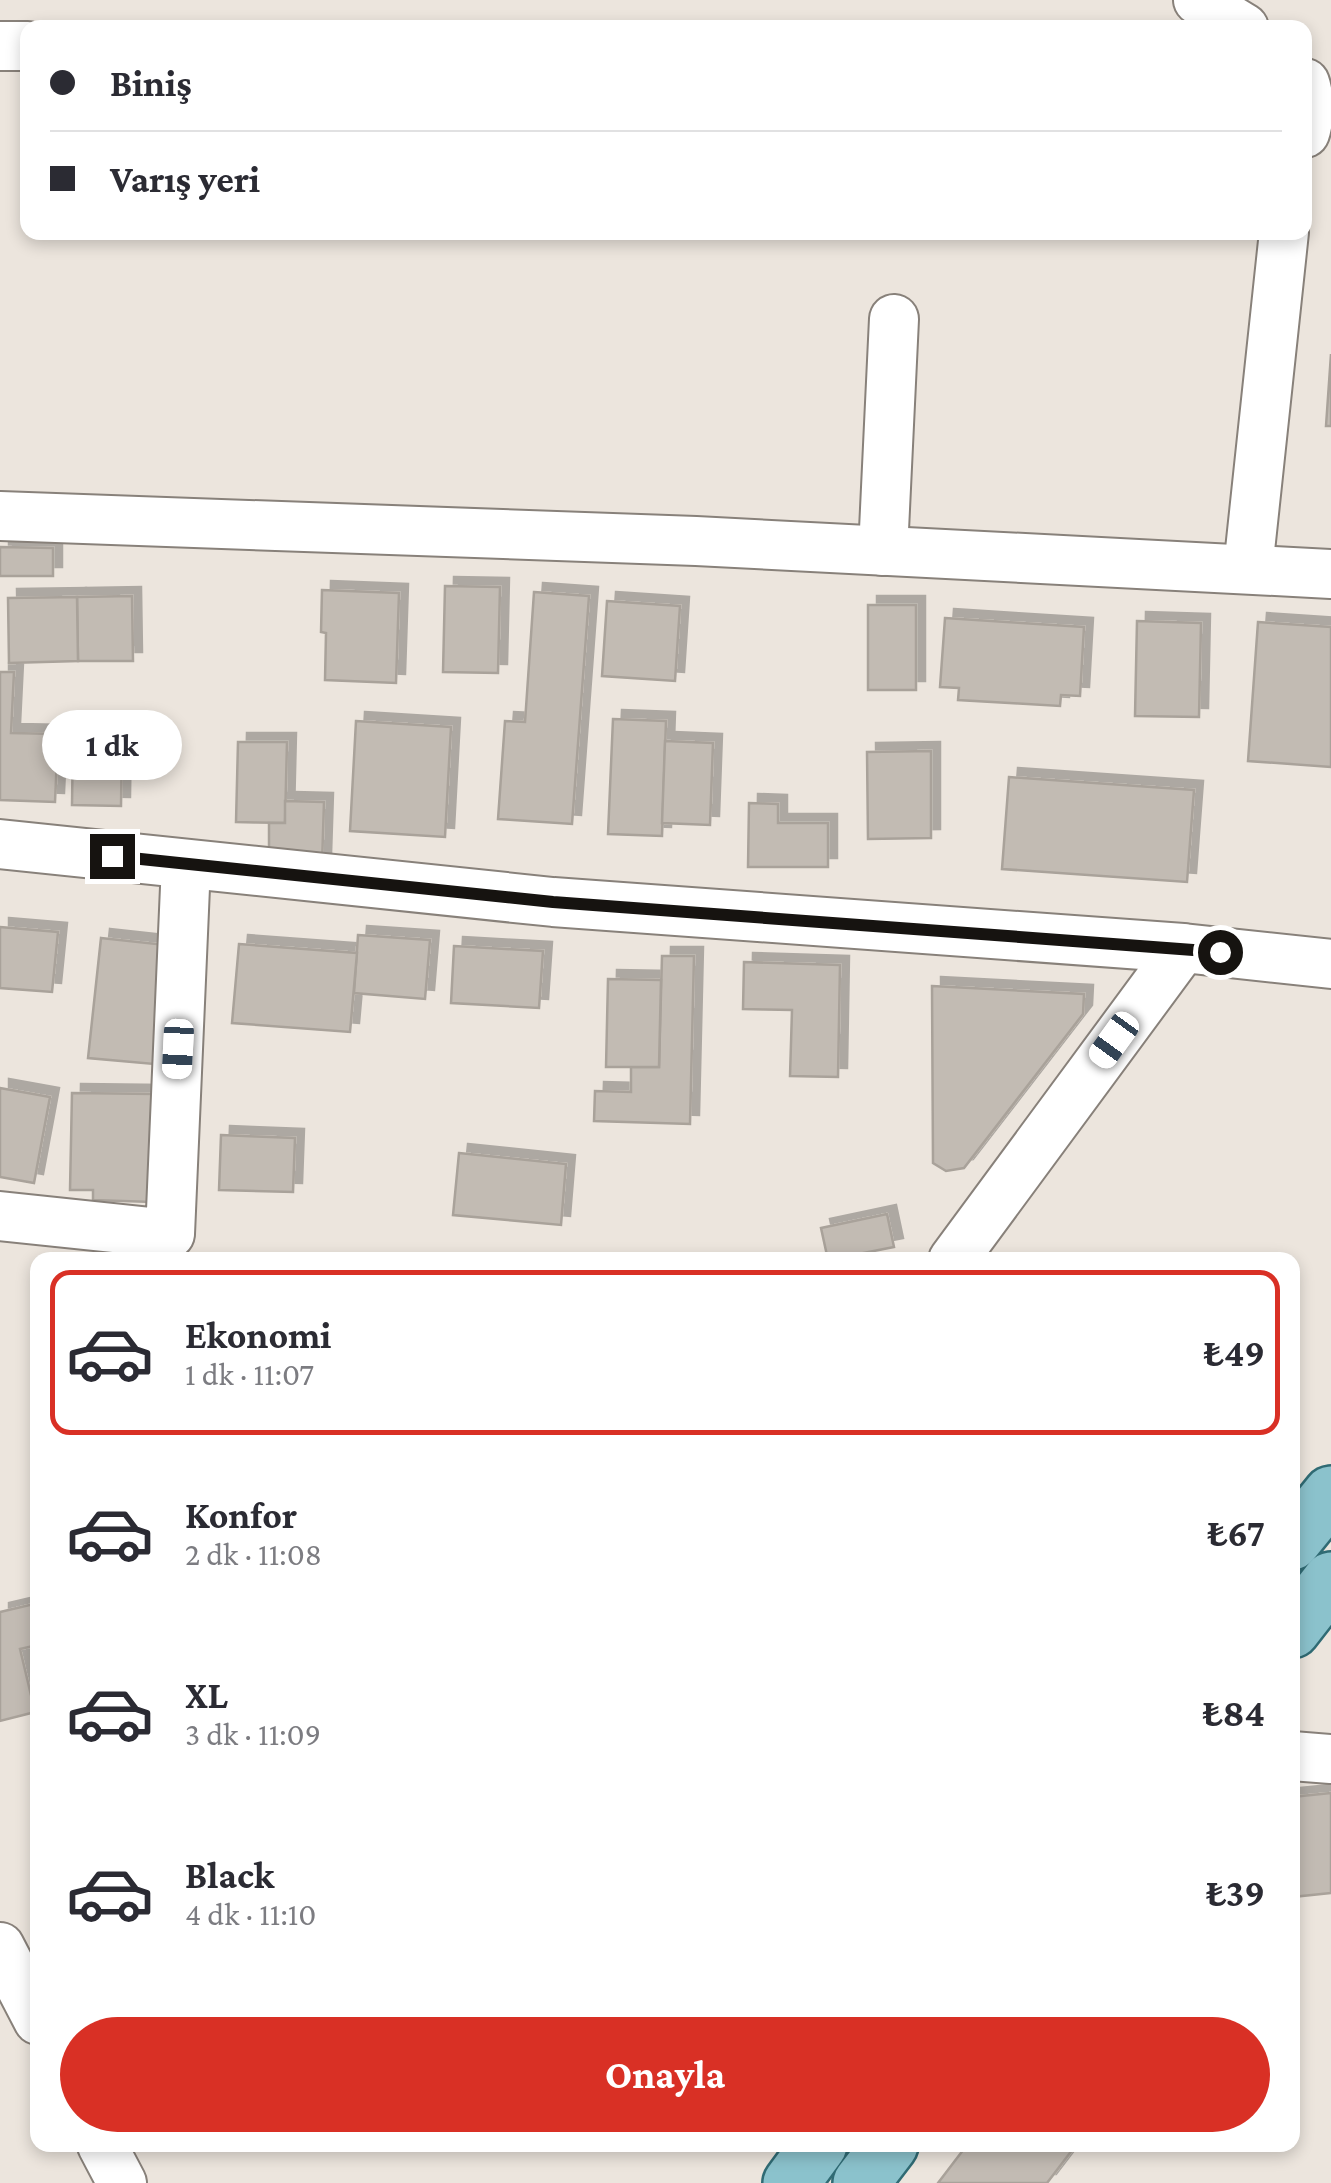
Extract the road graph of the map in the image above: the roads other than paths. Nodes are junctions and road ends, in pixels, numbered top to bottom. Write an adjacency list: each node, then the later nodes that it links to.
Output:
1 (1198, 0): 2 (street)
2 (1231, 20)
3 (1283, 240): 7 (street)
4 (894, 318): 6 (street)
5 (0, 516): 6 (street)
6 (883, 551): 7 (street)
7 (1248, 569): 8 (street)
8 (1331, 574)
9 (0, 844): 10 (street)
10 (186, 864): 11 (street); 14 (street)
11 (1183, 948): 12 (street); 15 (street)
12 (1331, 964)
13 (0, 1216): 14 (street)
14 (171, 1247)
15 (959, 1252)
16 (1331, 1494): 17 (main road)
17 (1300, 1532)
18 (1331, 1580): 19 (main road)
19 (1300, 1620)
20 (1300, 1757): 21 (street)
21 (1331, 1759)
22 (0, 1947): 23 (street)
23 (30, 2005)
24 (106, 2152): 27 (street)
25 (815, 2152): 28 (main road)
26 (885, 2152): 29 (main road)
27 (122, 2183)
28 (791, 2183)
29 (861, 2183)

